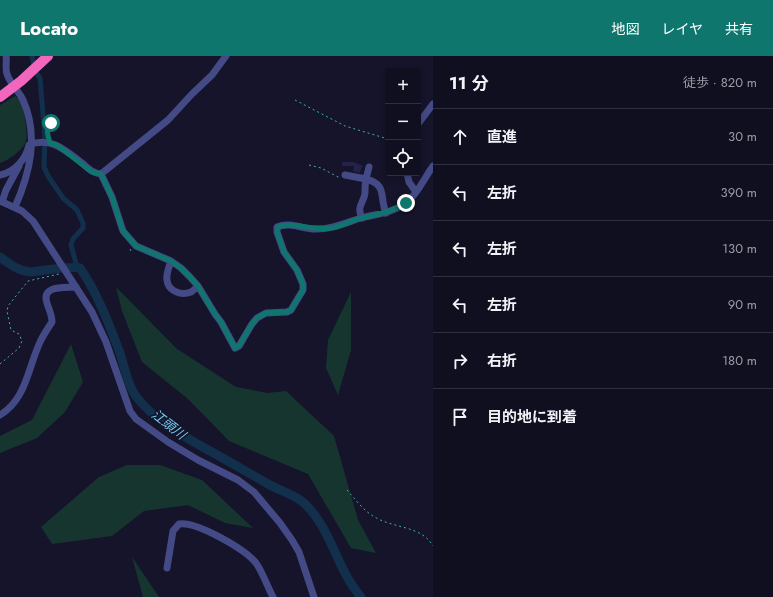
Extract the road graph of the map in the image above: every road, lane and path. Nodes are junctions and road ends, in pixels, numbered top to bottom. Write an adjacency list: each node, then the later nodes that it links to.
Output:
1 (6, 56): 4 (street)
2 (48, 56): 5 (highway, bridge)
3 (226, 56): 18 (street)
4 (3, 74): 11 (street)
5 (0, 97)
6 (295, 100): 10 (path)
7 (433, 104): 8 (street)
8 (421, 120)
9 (51, 123): 12 (path)
10 (385, 138)
11 (32, 143): 12 (street); 13 (street); 24 (street)
12 (47, 143): 18 (street)
13 (19, 165): 17 (street); 23 (street)
14 (309, 165): 19 (path)
15 (433, 166): 22 (street)
16 (369, 167): 21 (street)
17 (0, 174)
18 (101, 174): 27 (street)
19 (345, 175): 21 (street)
20 (408, 176): 22 (street)
21 (366, 179): 25 (street); 26 (street)
22 (416, 192): 25 (street)
23 (1, 201): 24 (street)
24 (15, 207): 28 (street)
25 (386, 213): 26 (street)
26 (362, 218): 29 (street)
27 (171, 261): 29 (street); 29 (street)
28 (67, 273): 30 (street); 31 (path)
29 (198, 286)
30 (76, 287): 32 (street); 36 (street)
31 (0, 364)
32 (0, 415)
33 (348, 490): 34 (path)
34 (433, 546)
35 (167, 568): 37 (street)
36 (312, 595)
37 (273, 597)

